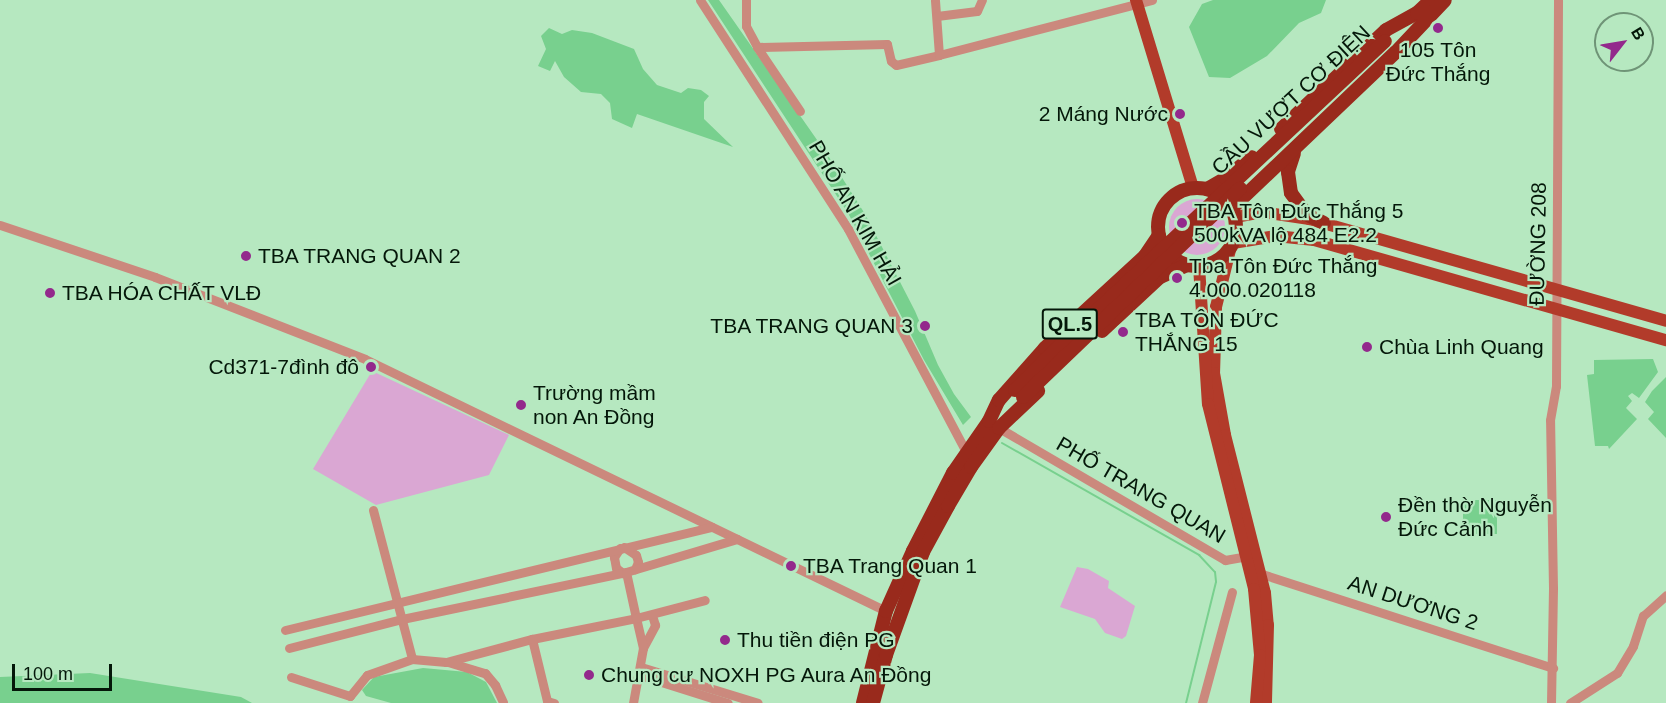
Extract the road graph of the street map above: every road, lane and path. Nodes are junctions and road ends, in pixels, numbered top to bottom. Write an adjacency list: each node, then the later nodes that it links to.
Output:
1 (700, 0): 30 (street, PHỐ AN KIM HẢI)
2 (747, 0): 12 (street)
3 (935, 0): 10 (street)
4 (982, 0): 10 (street)
5 (1152, 0): 9 (street)
6 (1431, 0): 11 (highway)
7 (1445, 0): 11 (highway)
8 (1558, 0): 25 (street, ĐƯỜNG 208)
9 (1137, 2): 13 (street); 16 (main road)
10 (937, 16): 13 (street)
11 (1420, 16): 15 (highway); 16 (highway); 29 (highway, CẦU VƯỢT CƠ ĐIỆN, bridge)
12 (757, 47): 13 (street); 14 (street)
13 (939, 55)
14 (800, 111)
15 (1298, 147): 17 (highway); 18 (highway)
16 (1200, 188): 17 (highway); 21 (highway)
17 (1233, 212): 18 (main road); 22 (highway)
18 (1324, 223): 20 (main road)
19 (0, 225): 32 (street)
20 (1355, 233): 23 (main road); 25 (main road)
21 (1159, 235): 24 (highway); 29 (highway, QL.5)
22 (1231, 247): 23 (main road); 24 (highway); 37 (main road)
23 (1351, 250): 26 (main road)
24 (1193, 266): 29 (highway, QL.5); 35 (main road)
25 (1556, 289): 26 (street, ĐƯỜNG 208); 27 (main road)
26 (1555, 309): 28 (main road); 52 (street, ĐƯỜNG 208)
27 (1666, 321)
28 (1666, 340)
29 (994, 424): 30 (highway, QL.5); 35 (street, PHỐ TRANG QUAN); 61 (highway, QL.5)
30 (966, 452): 42 (highway, QL.5)
31 (373, 510): 41 (street)
32 (712, 526): 33 (street); 34 (street)
33 (737, 539): 36 (street); 42 (street)
34 (622, 548): 36 (street); 36 (street); 41 (street)
35 (1248, 556): 37 (street, PHỐ TRANG QUAN); 63 (main road)
36 (628, 571): 44 (street); 45 (street)
37 (1262, 574): 52 (street, AN DƯƠNG 2); 64 (main road)
38 (1232, 592): 62 (street)
39 (1666, 595): 66 (street)
40 (705, 600): 43 (street)
41 (397, 602): 45 (street); 46 (street)
42 (886, 611): 60 (highway, QL.5)
43 (652, 615): 44 (street); 49 (street)
44 (636, 618): 47 (street); 49 (street)
45 (402, 619): 48 (street); 50 (street)
46 (285, 630)
47 (532, 639): 51 (street); 56 (street)
48 (289, 648)
49 (643, 648): 53 (street)
50 (412, 659): 51 (street); 54 (street)
51 (446, 662): 55 (street)
52 (1553, 668): 65 (street, ĐƯỜNG 208)
53 (640, 671): 57 (street); 58 (street); 59 (street)
54 (291, 677)
55 (503, 702)
56 (554, 703)
57 (633, 703)
58 (728, 703)
59 (758, 703)
60 (863, 703)
61 (873, 703)
62 (1202, 703)
63 (1256, 703)
64 (1266, 703)
65 (1551, 703)
66 (1570, 703)

